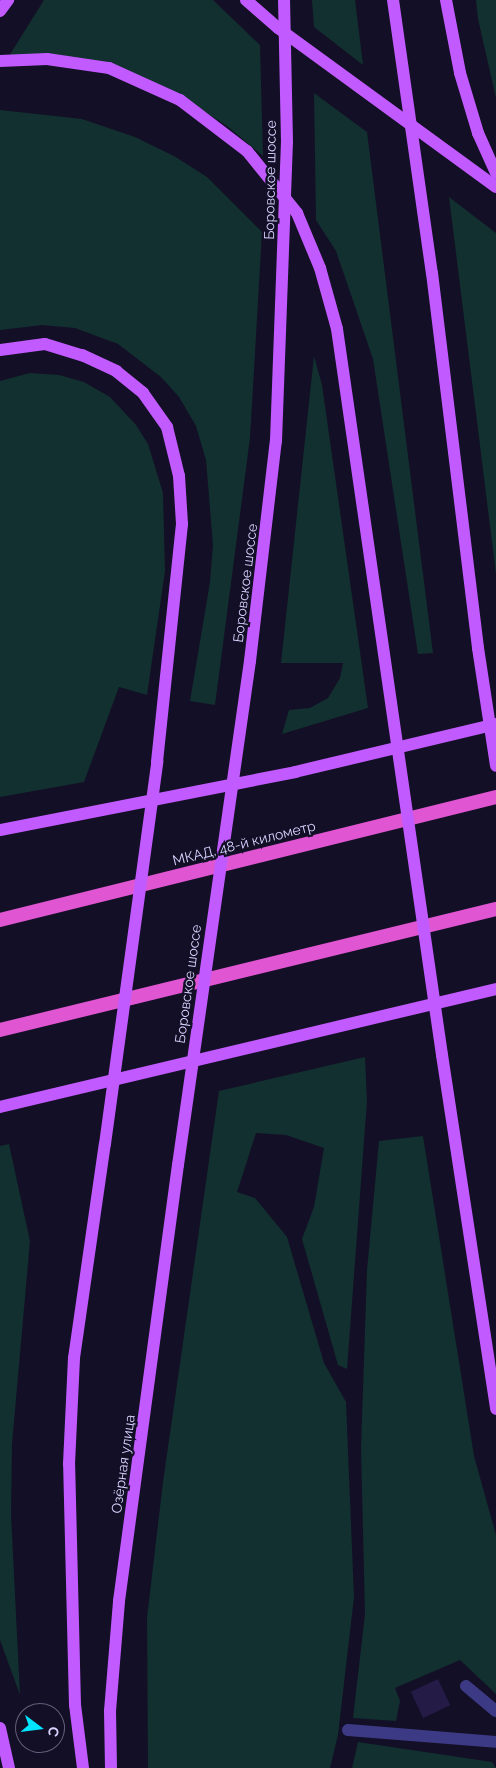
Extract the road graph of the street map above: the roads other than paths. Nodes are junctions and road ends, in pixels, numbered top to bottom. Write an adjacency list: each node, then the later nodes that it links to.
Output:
1 (8, 0): 6 (main road)
2 (246, 0): 9 (main road, bridge)
3 (284, 0): 20 (main road, Боровское шоссе, bridge)
4 (393, 0): 12 (main road, bridge)
5 (446, 0): 8 (main road)
6 (0, 11)
7 (0, 61): 21 (main road, bridge)
8 (496, 173)
9 (496, 187)
10 (0, 350): 28 (main road, bridge)
11 (496, 724): 14 (main road)
12 (496, 766)
13 (496, 797): 16 (highway, МКАД, 48-й километр)
14 (0, 830)
15 (496, 909): 18 (highway)
16 (0, 920)
17 (496, 989): 19 (main road)
18 (0, 1030)
19 (0, 1107)
20 (178, 1165): 29 (main road, Озёрная улица)
21 (496, 1409)
22 (466, 1686): 23 (lane)
23 (496, 1711)
24 (0, 1728): 27 (main road)
25 (348, 1730): 26 (lane)
26 (496, 1742)
27 (9, 1768)
28 (83, 1768)
29 (111, 1768)

